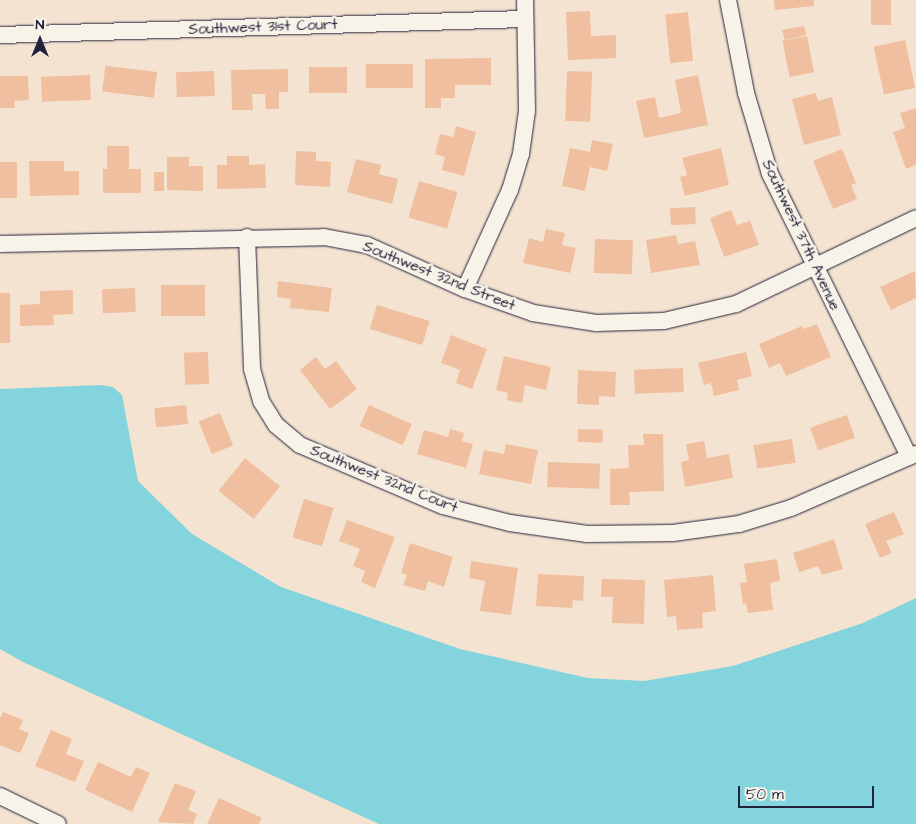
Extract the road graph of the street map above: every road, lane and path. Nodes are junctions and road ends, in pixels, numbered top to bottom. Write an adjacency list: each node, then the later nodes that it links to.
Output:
1 (525, 0): 3 (street)
2 (728, 0): 8 (street, Southwest 37th Avenue)
3 (525, 19): 4 (street, Southwest 31st Court); 9 (street)
4 (0, 35)
5 (916, 218): 8 (street, Southwest 32nd Street)
6 (247, 237): 7 (street, Southwest 32nd Street); 9 (street, Southwest 32nd Street); 10 (street, Southwest 32nd Court)
7 (0, 244)
8 (815, 267): 9 (street, Southwest 32nd Street); 10 (street, Southwest 37th Avenue)
9 (465, 289)
10 (913, 455)
11 (0, 796): 12 (street)
12 (58, 824)

